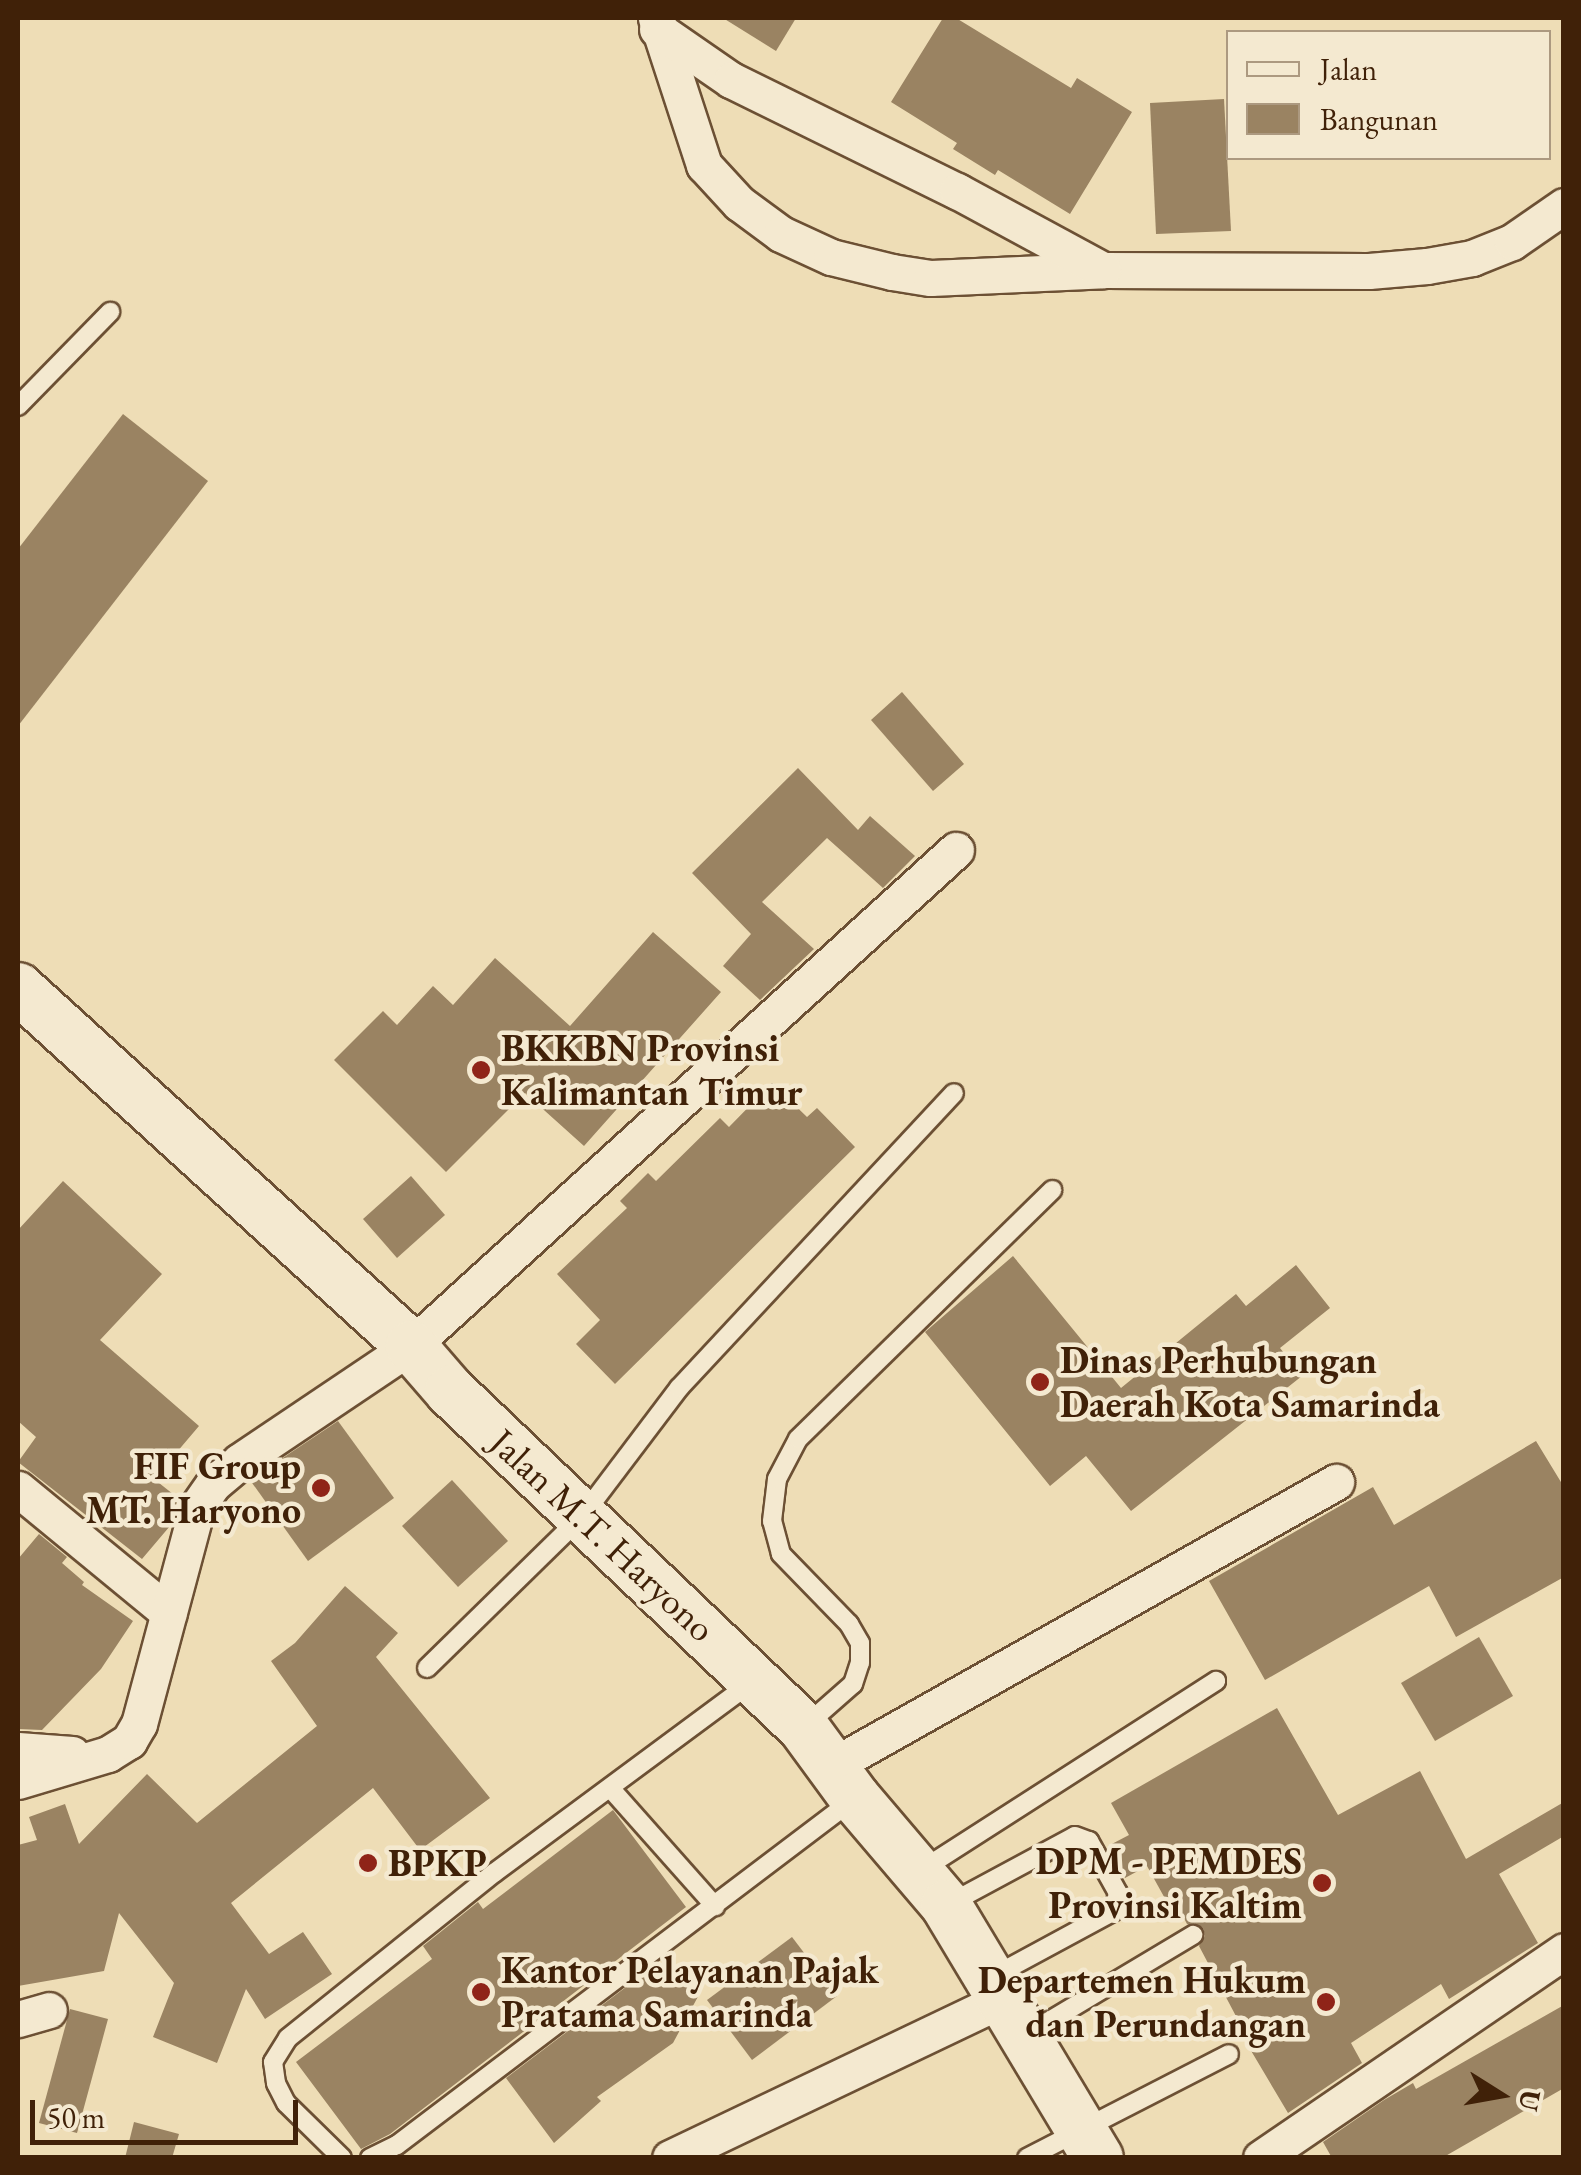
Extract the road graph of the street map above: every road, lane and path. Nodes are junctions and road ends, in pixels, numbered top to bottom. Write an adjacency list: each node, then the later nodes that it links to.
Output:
1 (657, 23): 3 (street); 3 (street)
2 (1564, 206): 3 (street)
3 (1104, 270)
4 (110, 312): 5 (lane)
5 (18, 406)
6 (956, 850): 10 (street)
7 (18, 988): 10 (main road, Jalan M.T. Haryono)
8 (954, 1094): 13 (lane)
9 (1052, 1190): 20 (lane)
10 (411, 1346): 13 (main road, Jalan M.T. Haryono); 14 (street)
11 (1336, 1482): 20 (street)
12 (18, 1489): 14 (street)
13 (582, 1516): 15 (lane); 16 (main road, Jalan M.T. Haryono)
14 (169, 1613): 19 (street)
15 (427, 1668)
16 (756, 1678): 20 (main road, Jalan M.T. Haryono); 22 (lane)
17 (1216, 1680): 23 (lane)
18 (18, 1750): 19 (street)
19 (108, 1754): 21 (street)
20 (829, 1764): 23 (main road, Jalan M.T. Haryono); 24 (lane)
21 (18, 1781)
22 (611, 1789): 24 (lane); 30 (lane)
23 (933, 1888): 27 (main road, Jalan M.T. Haryono); 27 (lane)
24 (715, 1906): 31 (lane)
25 (1193, 1935): 27 (lane)
26 (1564, 1951): 34 (street)
27 (1008, 2003): 29 (main road, Jalan M.T. Haryono); 32 (street)
28 (1229, 2054): 29 (lane)
29 (1090, 2145): 33 (lane)
30 (342, 2158)
31 (370, 2158)
32 (670, 2158)
33 (1027, 2158)
34 (1261, 2158)

